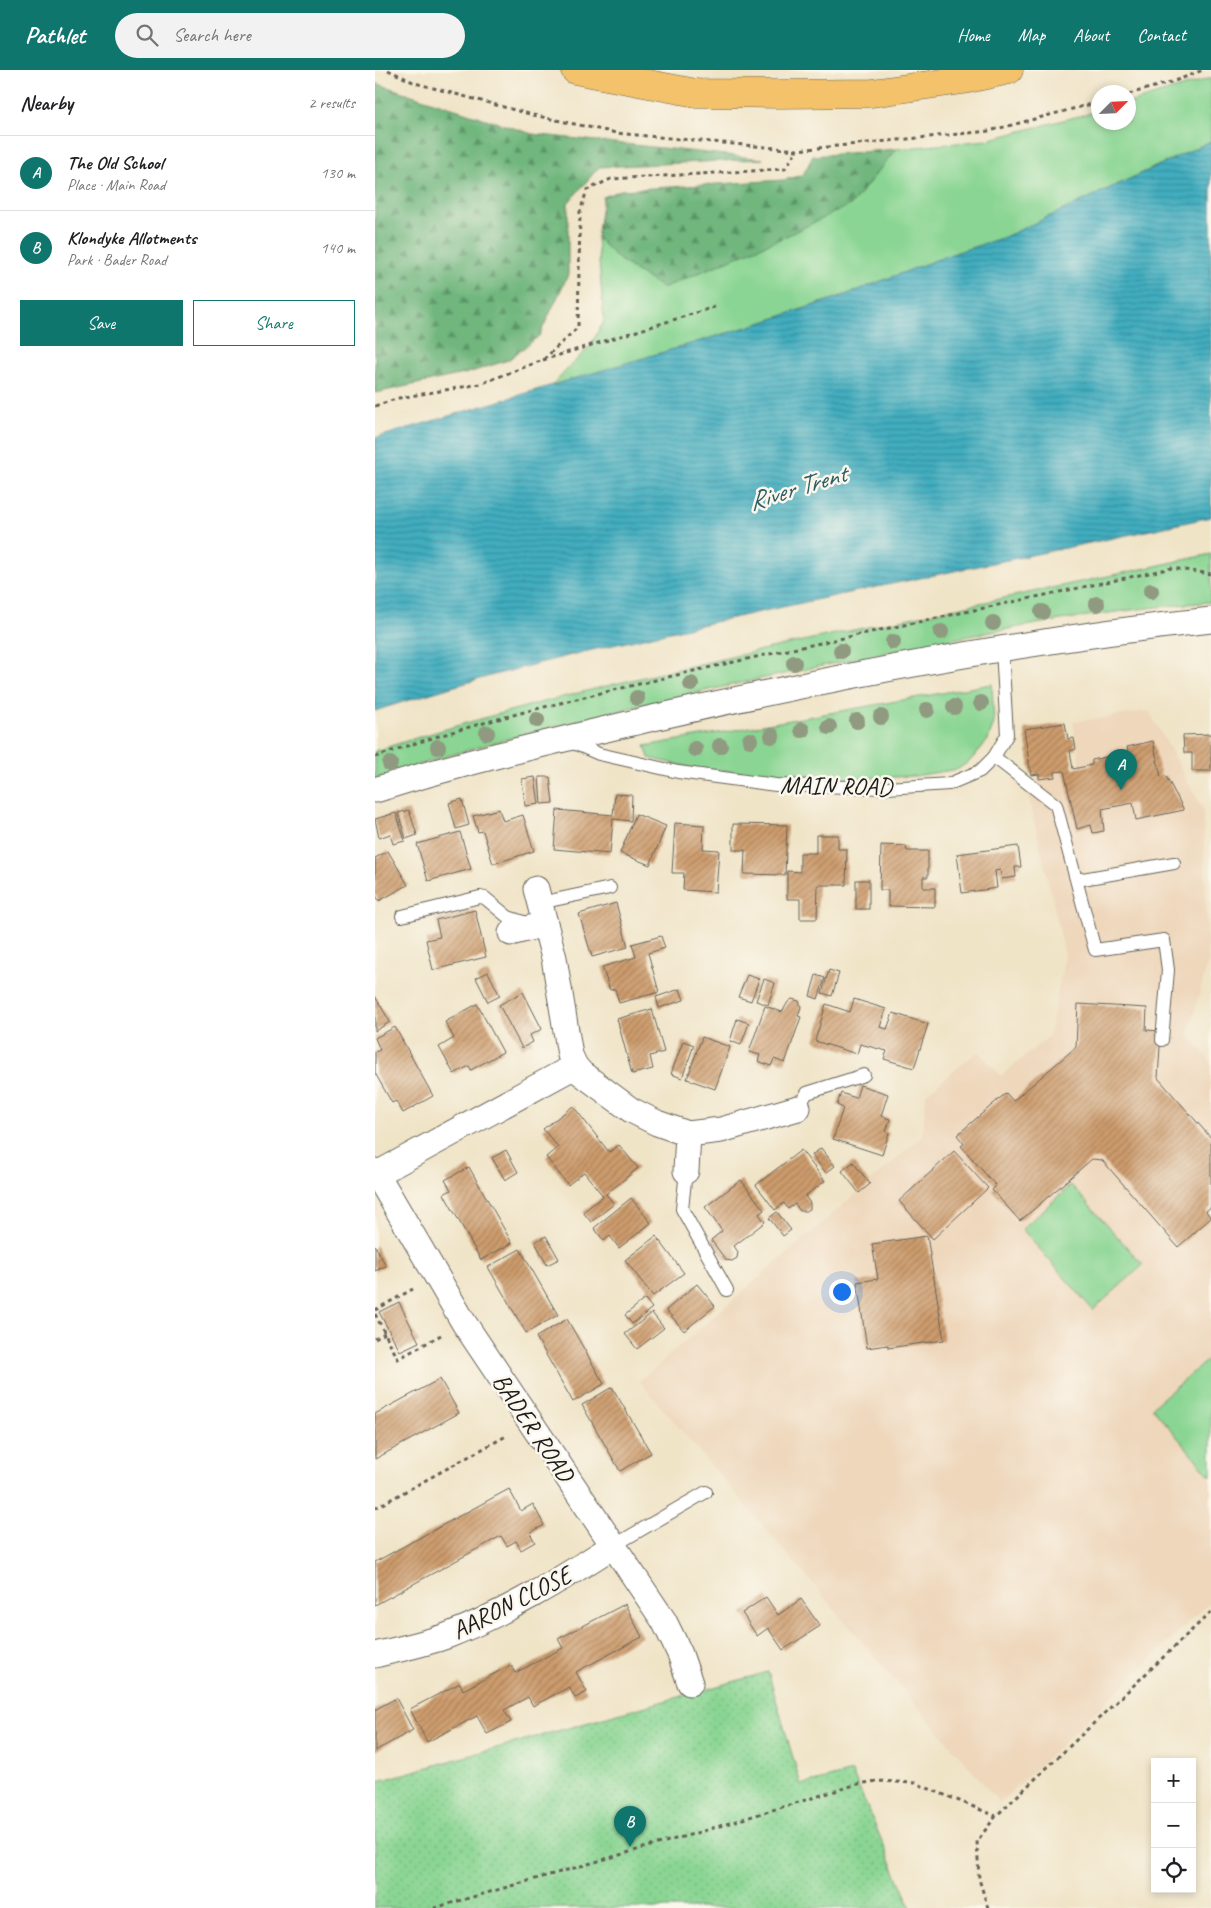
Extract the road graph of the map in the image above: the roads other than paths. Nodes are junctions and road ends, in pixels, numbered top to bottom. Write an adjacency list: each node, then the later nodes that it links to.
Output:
1 (575, 70): 2 (main road)
2 (1009, 70)
3 (1211, 620): 4 (street)
4 (1002, 650): 5 (street); 6 (lane, MAIN ROAD)
5 (564, 739): 6 (lane, MAIN ROAD); 7 (street)
6 (994, 757): 9 (lane)
7 (375, 790)
8 (1174, 863): 9 (lane)
9 (1077, 880): 14 (lane)
10 (610, 888): 11 (lane)
11 (539, 911): 12 (lane); 13 (street); 15 (street)
12 (402, 916)
13 (511, 933)
14 (1162, 1040)
15 (575, 1066): 18 (street); 20 (street)
16 (864, 1075): 17 (lane)
17 (798, 1108): 18 (street)
18 (688, 1134): 19 (street)
19 (686, 1170): 21 (lane)
20 (376, 1173): 23 (street, BADER ROAD)
21 (727, 1290)
22 (706, 1492): 23 (lane)
23 (613, 1546): 24 (street, AARON CLOSE); 25 (street, BADER ROAD)
24 (375, 1655)
25 (690, 1683)

